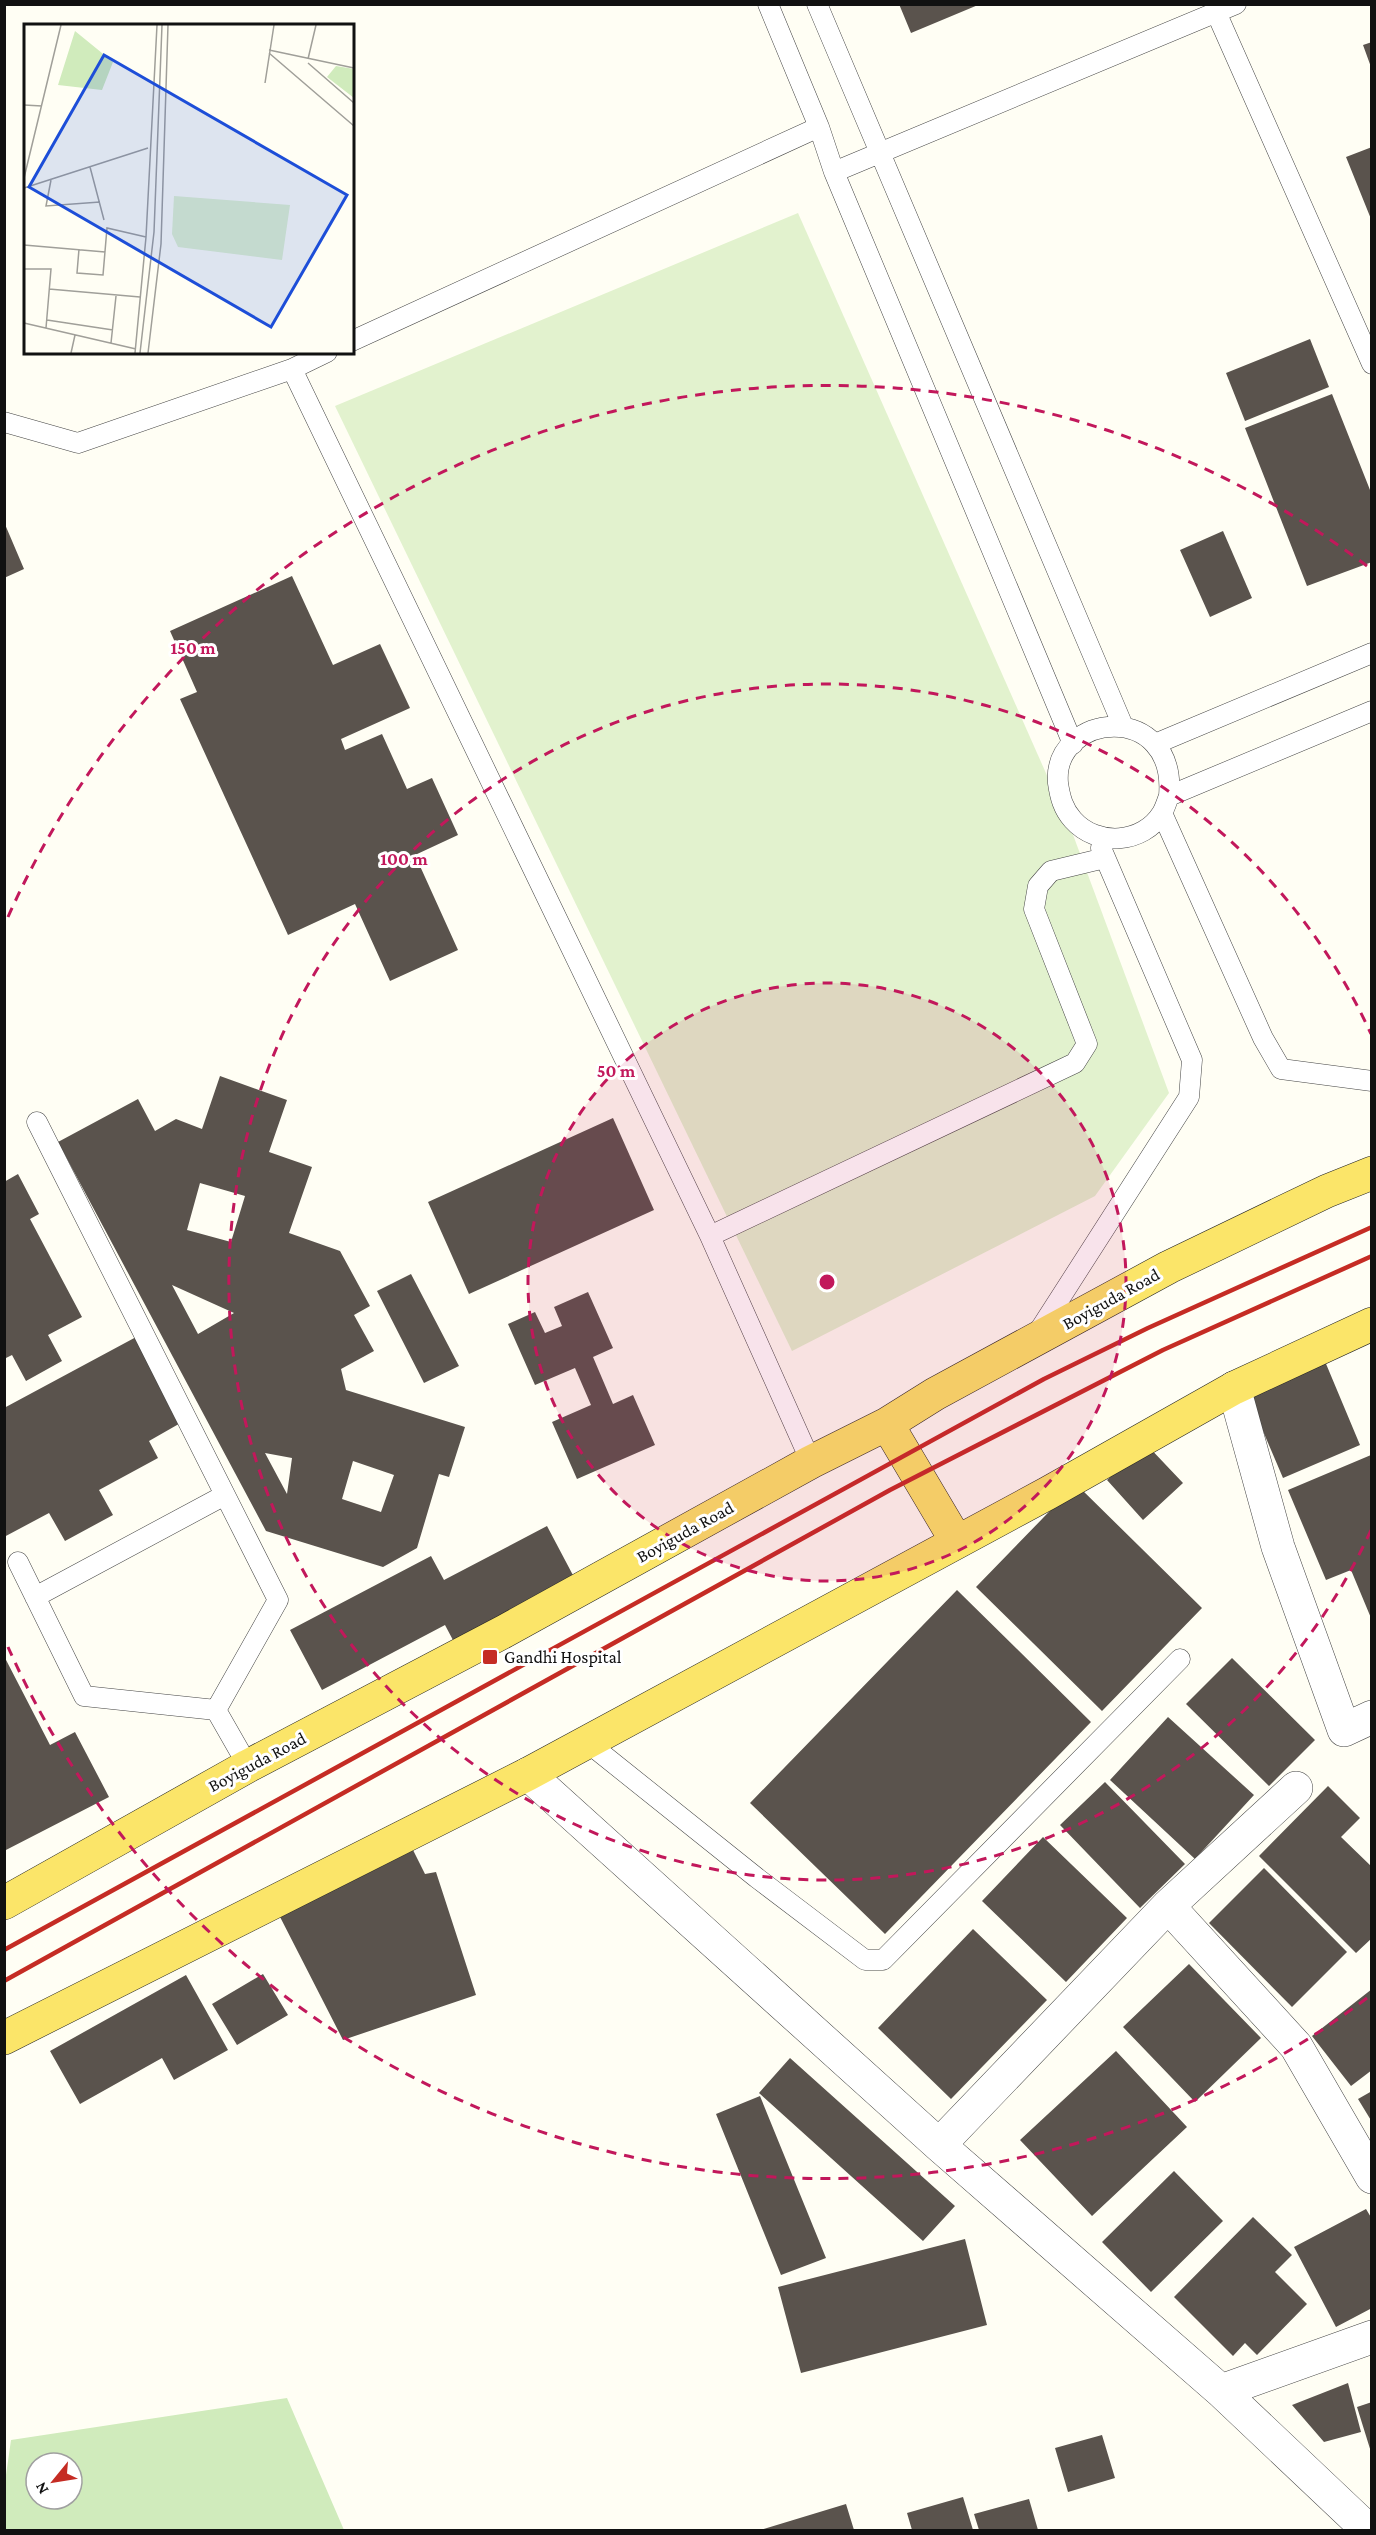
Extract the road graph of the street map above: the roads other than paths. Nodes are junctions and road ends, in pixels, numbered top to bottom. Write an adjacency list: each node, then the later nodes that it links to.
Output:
1 (768, 4): 5 (lane)
2 (817, 4): 6 (lane)
3 (1236, 4): 4 (lane)
4 (1216, 12): 6 (lane); 10 (lane)
5 (819, 127): 7 (lane); 8 (lane)
6 (881, 153): 7 (lane); 15 (lane)
7 (834, 172): 16 (lane)
8 (354, 340)
9 (323, 354): 11 (lane)
10 (1371, 364)
11 (292, 369): 12 (lane); 24 (lane)
12 (4, 422)
13 (1371, 652): 17 (lane)
14 (1371, 711): 18 (lane)
15 (1123, 726): 16 (lane); 17 (lane)
16 (1073, 744): 19 (lane)
17 (1155, 744): 18 (lane)
18 (1166, 804): 19 (lane); 21 (lane)
19 (1096, 837): 20 (lane)
20 (1105, 858): 24 (lane); 26 (lane)
21 (1371, 1081)
22 (37, 1122): 30 (lane)
23 (1371, 1173): 26 (main road, Boyiguda Road)
24 (710, 1236): 29 (lane)
25 (1371, 1324): 27 (main road)
26 (1030, 1344): 28 (main road, Boyiguda Road)
27 (1234, 1388): 31 (main road); 36 (street)
28 (887, 1424): 29 (main road, Boyiguda Road); 31 (main road)
29 (811, 1462): 38 (main road, Boyiguda Road)
30 (225, 1495): 33 (lane); 35 (lane)
31 (957, 1542): 37 (main road)
32 (18, 1562): 33 (lane)
33 (35, 1597): 35 (lane)
34 (1180, 1659): 37 (lane)
35 (216, 1710): 38 (lane)
36 (1371, 1717)
37 (586, 1742): 39 (main road)
38 (248, 1766): 41 (main road, Boyiguda Road)
39 (528, 1774): 43 (main road); 44 (street)
40 (1296, 1788): 42 (street)
41 (4, 1903)
42 (1168, 1906): 44 (street); 45 (street)
43 (4, 2038)
44 (939, 2145): 47 (street)
45 (1371, 2177)
46 (1371, 2337): 47 (street)
47 (1221, 2391): 48 (street)
48 (1368, 2530)

